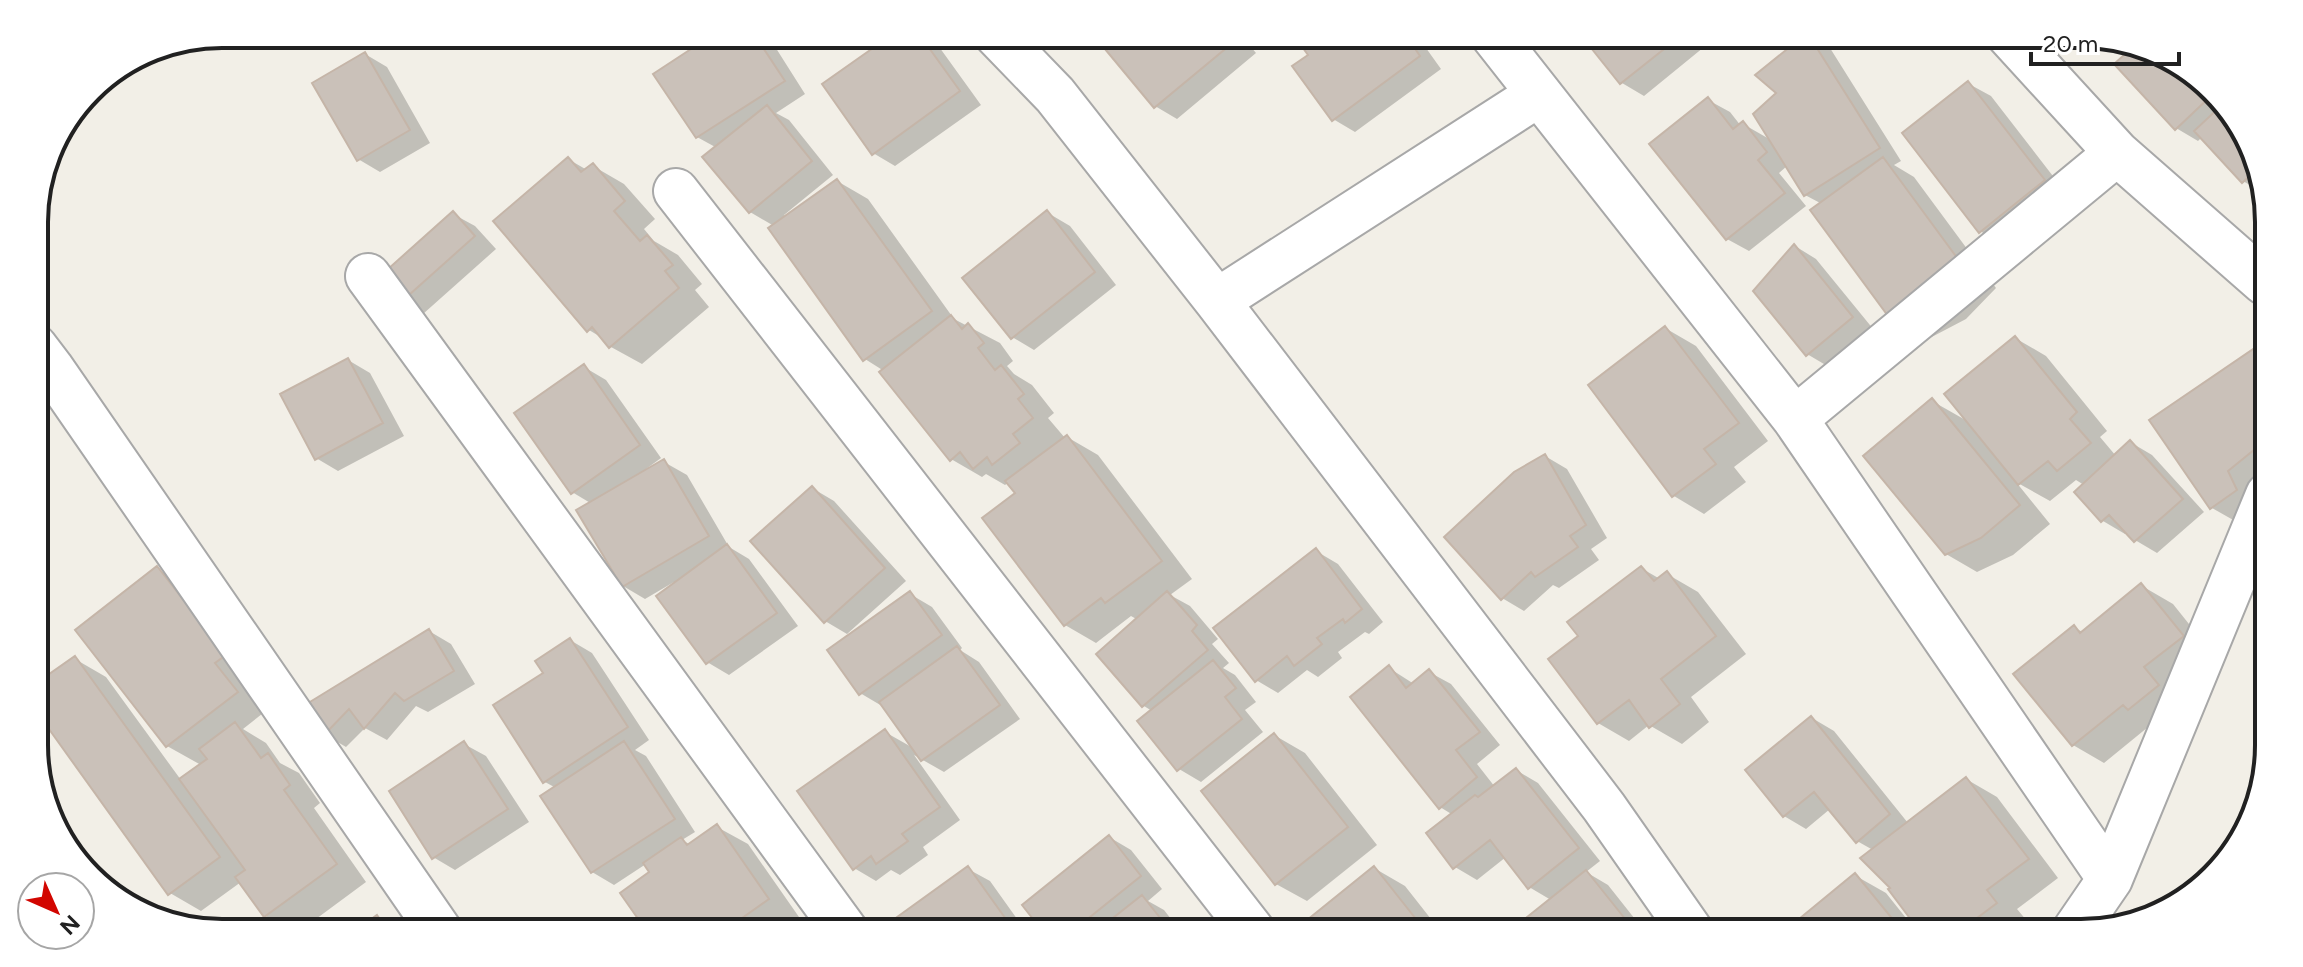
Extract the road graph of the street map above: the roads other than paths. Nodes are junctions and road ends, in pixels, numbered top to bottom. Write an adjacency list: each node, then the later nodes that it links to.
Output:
1 (1010, 48): 9 (street)
2 (1503, 48): 4 (street)
3 (2021, 48): 5 (street)
4 (1539, 94): 9 (street); 11 (street)
5 (2117, 153): 7 (street); 11 (street)
6 (676, 191): 16 (street)
7 (2255, 274)
8 (368, 276): 15 (street)
9 (1217, 301): 17 (street)
10 (48, 364): 14 (street)
11 (1795, 419): 13 (street)
12 (2255, 527): 13 (street)
13 (2110, 879): 18 (street)
14 (431, 919)
15 (837, 919)
16 (1243, 919)
17 (1682, 919)
18 (2083, 919)

